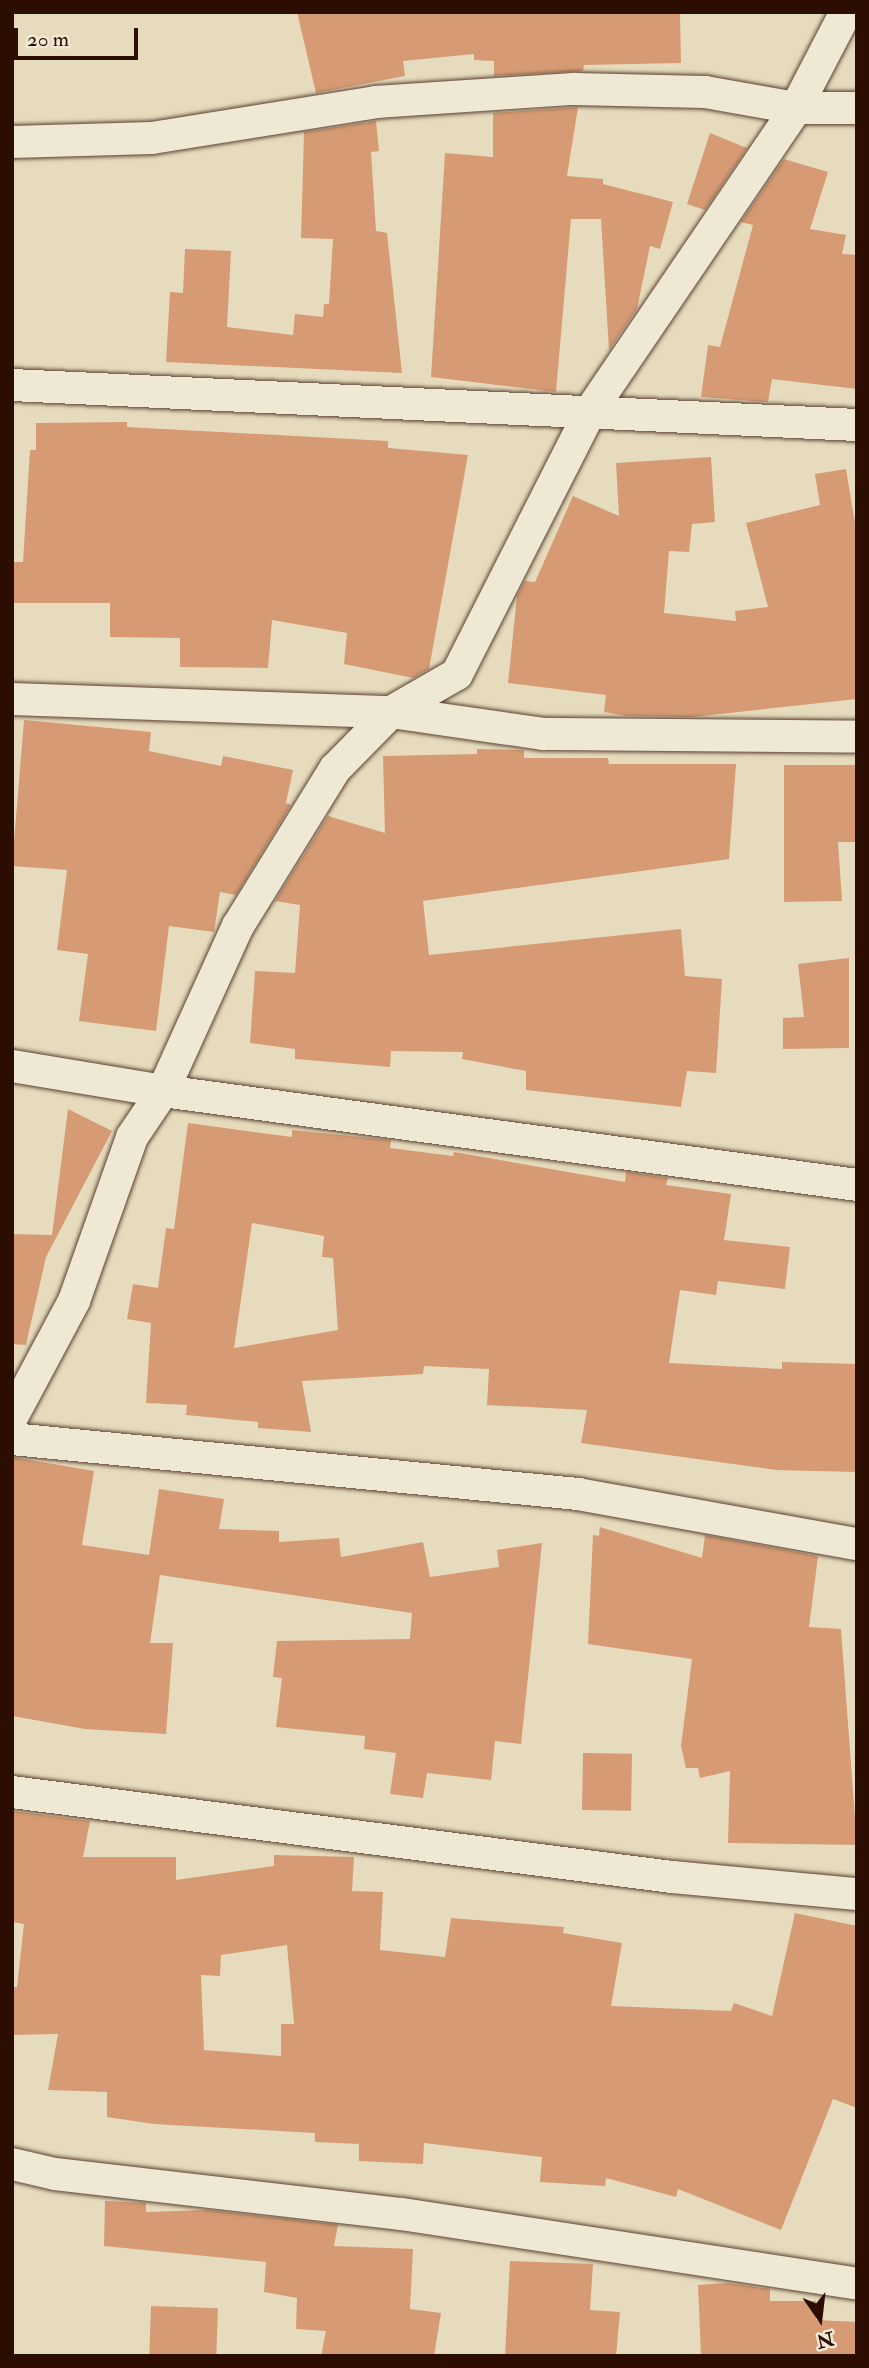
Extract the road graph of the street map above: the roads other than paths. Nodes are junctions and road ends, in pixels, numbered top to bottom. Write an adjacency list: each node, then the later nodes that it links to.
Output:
1 (846, 12): 2 (street)
2 (796, 108): 3 (street); 4 (street); 6 (street)
3 (857, 108)
4 (12, 142)
5 (12, 385): 6 (street)
6 (591, 410): 7 (street); 9 (street)
7 (857, 425)
8 (12, 699): 9 (street)
9 (391, 712): 10 (street); 12 (street)
10 (857, 737)
11 (12, 1066): 12 (street)
12 (163, 1091): 13 (street); 14 (street)
13 (857, 1185)
14 (12, 1417)
15 (12, 1439): 16 (street)
16 (857, 1544)
17 (12, 1791): 18 (street)
18 (857, 1894)
19 (12, 2164): 20 (street)
20 (857, 2284)

